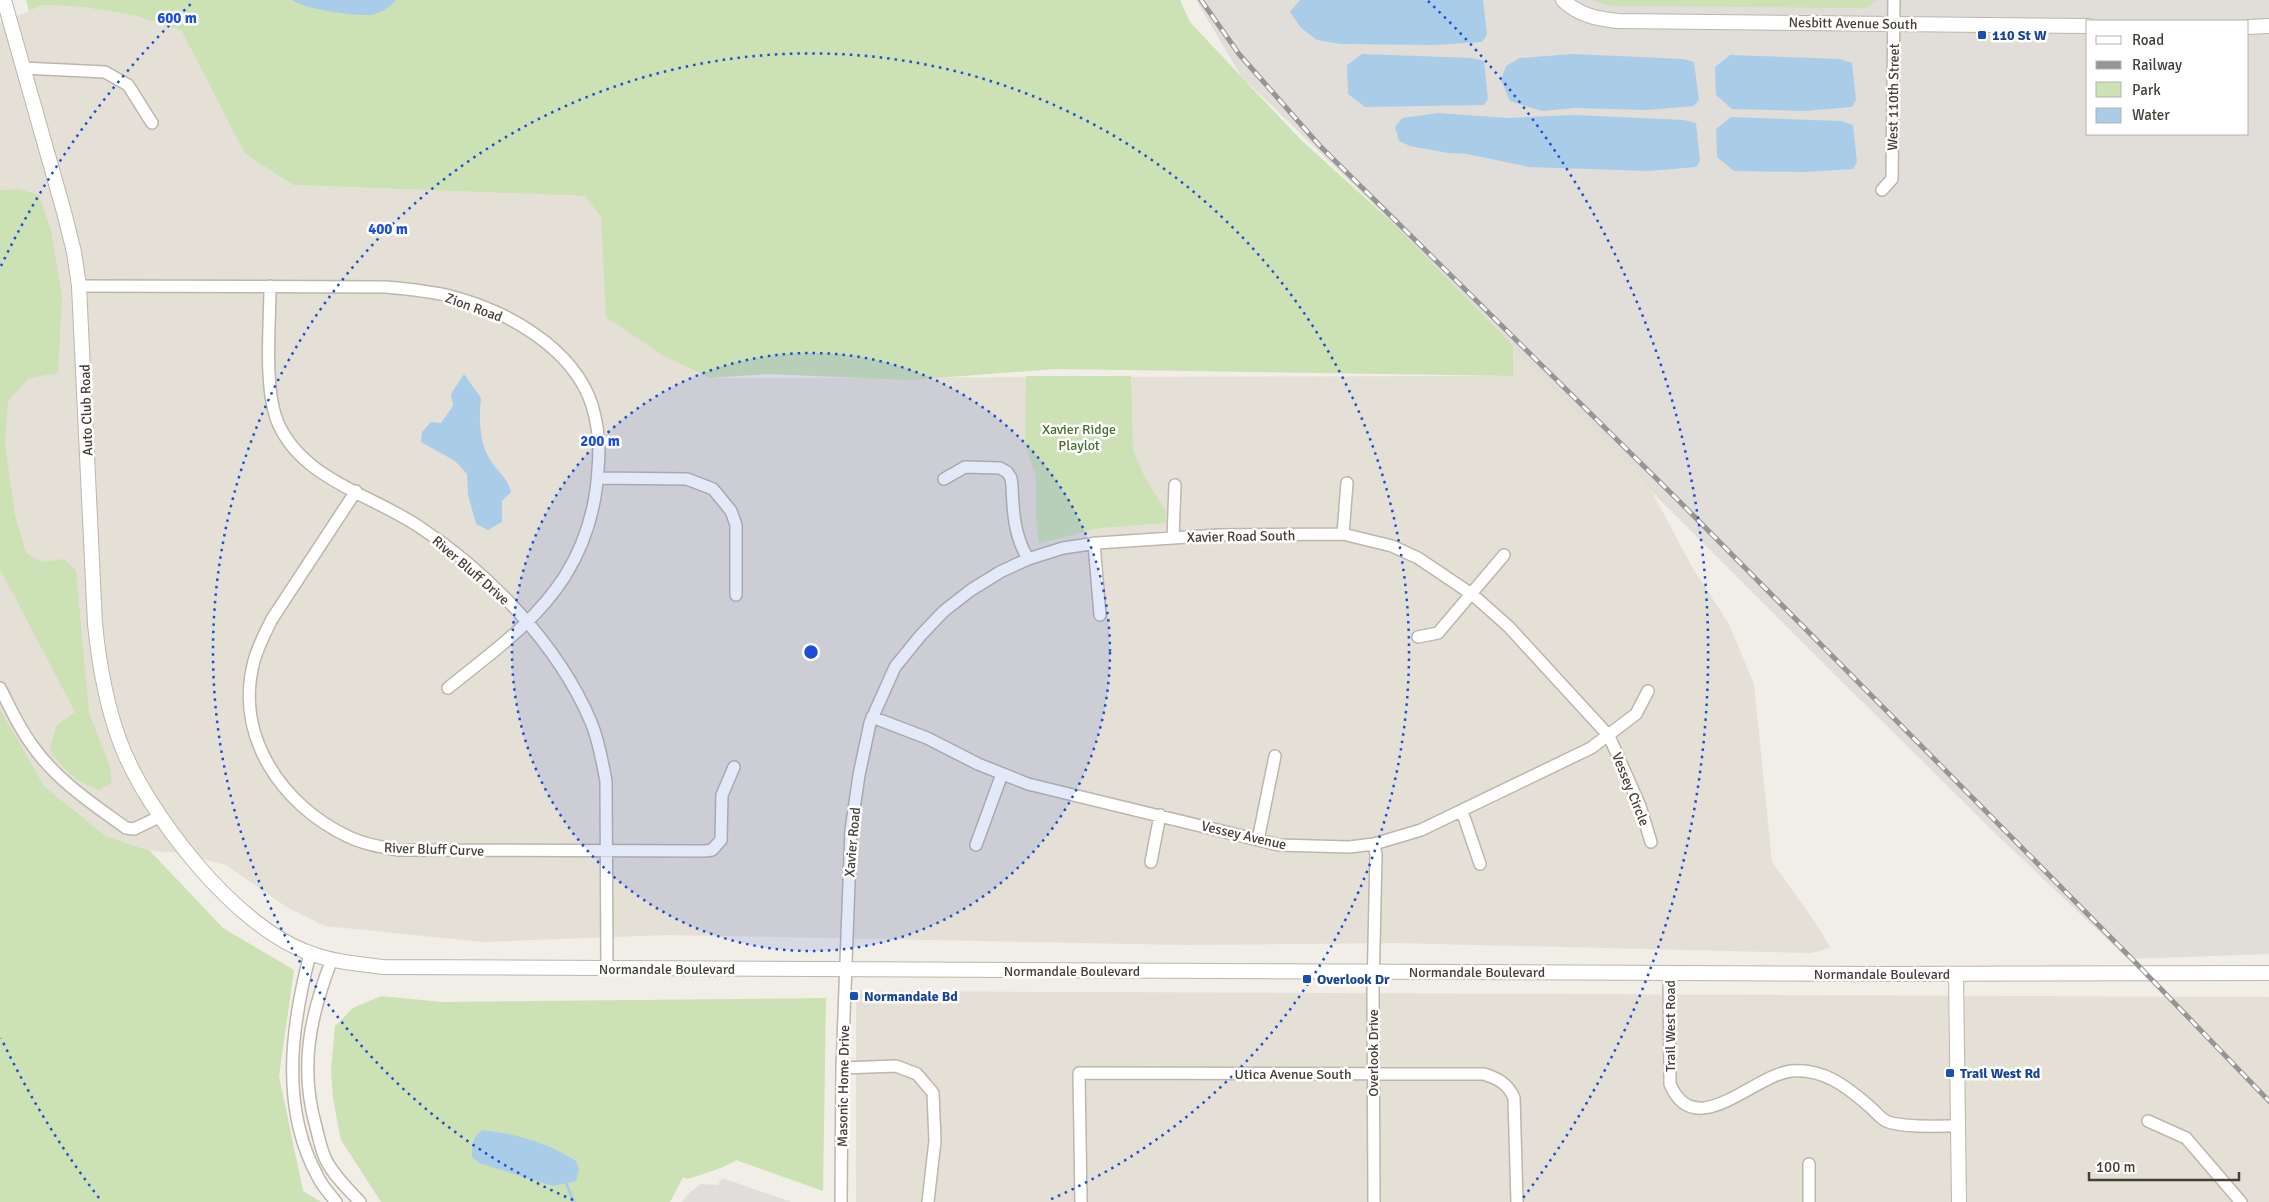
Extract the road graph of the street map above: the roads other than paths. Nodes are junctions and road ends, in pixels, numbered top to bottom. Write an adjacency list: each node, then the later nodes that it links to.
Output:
1 (4, 0): 8 (street, Auto Club Road)
2 (1563, 0): 4 (street, Nesbitt Avenue South)
3 (1894, 0): 4 (street, West 110th Street)
4 (1894, 24): 5 (street, Nesbitt Avenue South); 10 (street, West 110th Street)
5 (2086, 26)
6 (2251, 27): 7 (street)
7 (2269, 27)
8 (23, 68): 9 (street); 11 (street, Auto Club Road)
9 (152, 123)
10 (1882, 190)
11 (80, 286): 12 (street, Zion Road); 38 (street, Auto Club Road)
12 (270, 286): 13 (street, Zion Road); 17 (street, River Bluff Drive)
13 (598, 478): 23 (street); 26 (street, Zion Road)
14 (944, 479): 22 (street)
15 (1347, 483): 18 (street)
16 (1175, 486): 19 (street)
17 (356, 491): 26 (street, River Bluff Drive); 43 (street, River Bluff Curve)
18 (1343, 534): 19 (street, Xavier Road South); 24 (street, Xavier Road South)
19 (1173, 538): 20 (street, Xavier Road South)
20 (1094, 543): 22 (street, Xavier Road South); 25 (street)
21 (1504, 555): 24 (street)
22 (1028, 559): 31 (street, Xavier Road South)
23 (736, 595)
24 (1472, 595): 27 (street); 32 (street, Xavier Road South)
25 (1100, 615)
26 (528, 624): 29 (street, Zion Road); 43 (street, River Bluff Drive)
27 (1418, 637)
28 (0, 688): 38 (street)
29 (448, 688)
30 (1648, 691): 32 (street, Vessey Avenue)
31 (872, 717): 35 (street, Vessey Avenue); 49 (street, Xavier Road)
32 (1609, 736): 36 (street, Vessey Avenue); 40 (street, Vessey Circle)
33 (1275, 756): 39 (street)
34 (734, 767): 43 (street, River Bluff Curve)
35 (1002, 774): 37 (street, Vessey Avenue); 42 (street)
36 (1462, 810): 41 (street, Vessey Avenue); 45 (street)
37 (1160, 815): 39 (street, Vessey Avenue); 44 (street)
38 (159, 817): 46 (street, Normandale Boulevard)
39 (1258, 840): 41 (street, Vessey Avenue)
40 (1651, 842)
41 (1374, 844): 50 (street, Overlook Drive)
42 (976, 845)
43 (607, 850): 48 (street, River Bluff Drive)
44 (1151, 862)
45 (1480, 864)
46 (310, 954): 47 (street, Normandale Boulevard); 59 (street)
47 (332, 959): 48 (street, Normandale Boulevard); 60 (street)
48 (607, 968): 49 (street, Normandale Boulevard)
49 (847, 970): 50 (street, Normandale Boulevard); 54 (street, Masonic Home Drive)
50 (1373, 972): 51 (street, Normandale Boulevard); 55 (street, Overlook Drive)
51 (1669, 972): 53 (street, Normandale Boulevard); 57 (street, Trail West Road)
52 (2269, 973): 53 (street, Normandale Boulevard)
53 (1956, 974): 57 (street)
54 (842, 1068): 61 (street, Masonic Home Drive); 62 (street)
55 (1373, 1074): 63 (street, Utica Avenue South); 64 (street, Overlook Drive); 65 (street, Utica Avenue South)
56 (2148, 1121): 68 (street)
57 (1958, 1126): 67 (street)
58 (1809, 1164): 66 (street)
59 (336, 1202)
60 (360, 1202)
61 (841, 1202)
62 (928, 1202)
63 (1081, 1202)
64 (1374, 1202)
65 (1517, 1202)
66 (1809, 1202)
67 (1959, 1202)
68 (2241, 1202)

